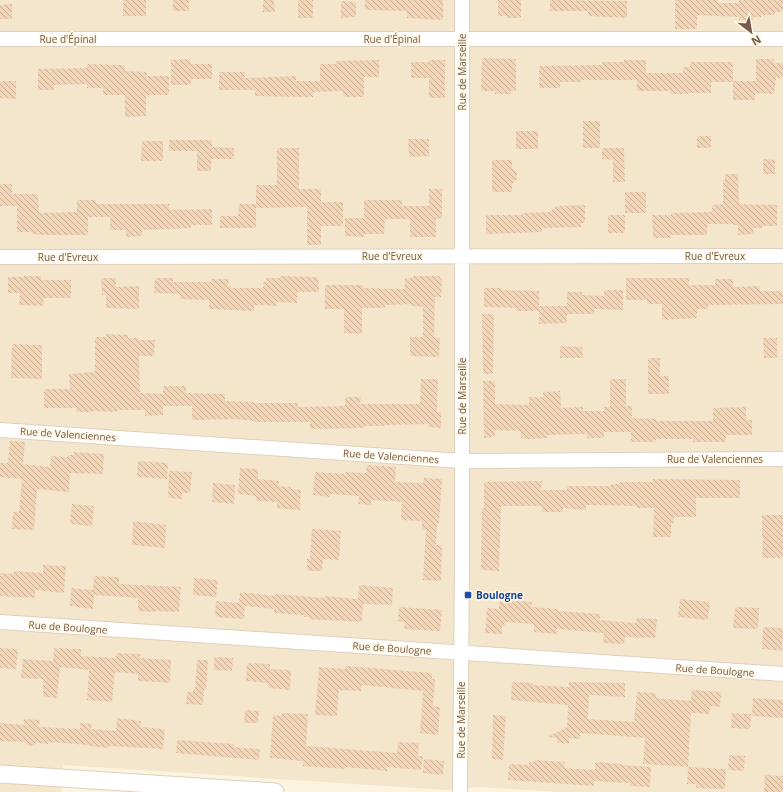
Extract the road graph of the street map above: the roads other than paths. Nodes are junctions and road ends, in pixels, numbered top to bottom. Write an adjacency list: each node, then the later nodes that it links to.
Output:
1 (462, 0): 3 (street, Rue de Marseille)
2 (0, 39): 3 (street, Rue d'Épinal)
3 (462, 39): 4 (street, Rue d'Épinal); 5 (street, Rue de Marseille)
4 (783, 39)
5 (461, 256): 6 (street, Rue d'Evreux); 7 (street, Rue d'Evreux); 10 (street, Rue de Marseille)
6 (783, 256)
7 (0, 257)
8 (0, 430): 10 (street, Rue de Valenciennes)
9 (783, 459): 10 (street, Rue de Valenciennes)
10 (462, 460): 12 (street, Rue de Marseille)
11 (0, 622): 12 (street, Rue de Boulogne)
12 (462, 653): 13 (street, Rue de Boulogne); 16 (street, Rue de Marseille)
13 (783, 674)
14 (0, 774): 15 (street)
15 (275, 792)
16 (460, 792)

